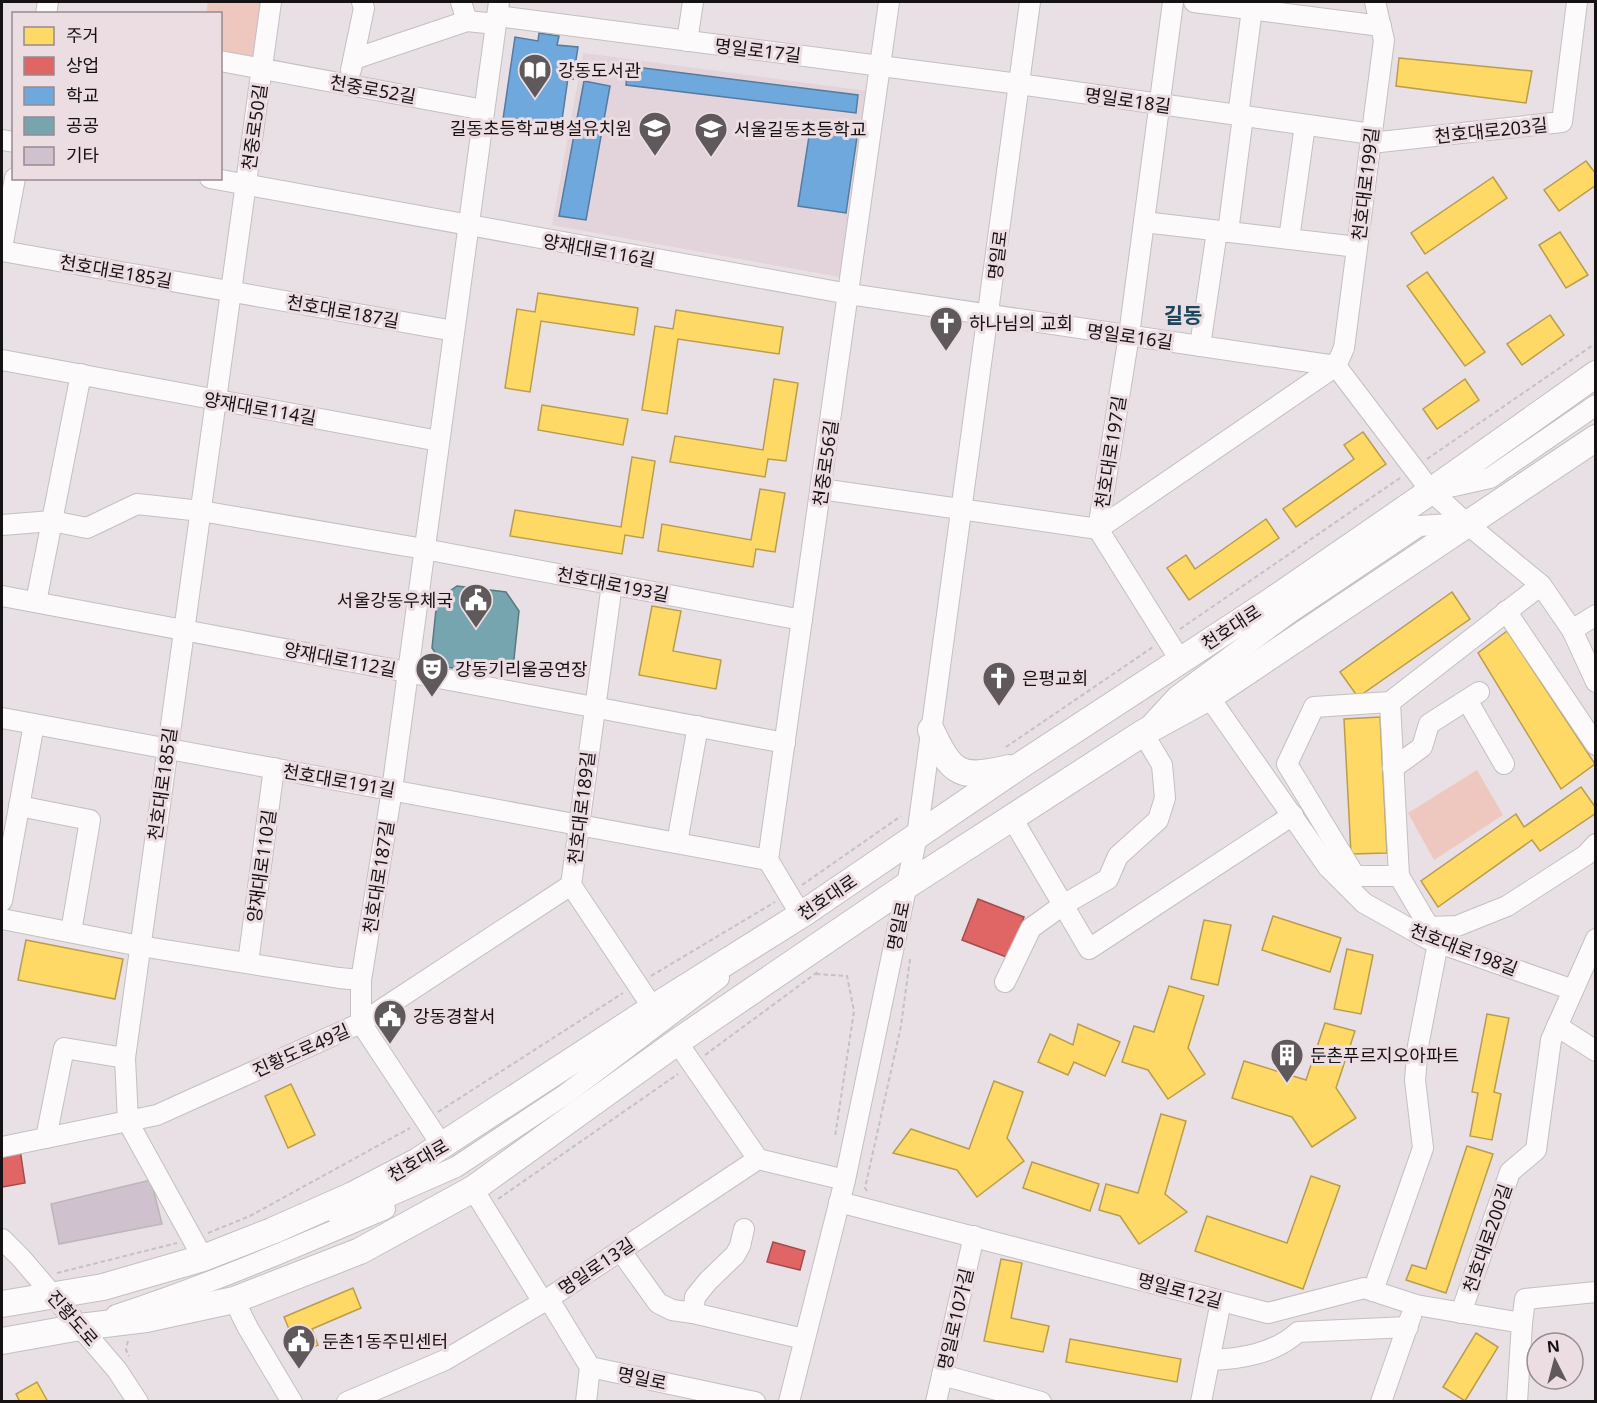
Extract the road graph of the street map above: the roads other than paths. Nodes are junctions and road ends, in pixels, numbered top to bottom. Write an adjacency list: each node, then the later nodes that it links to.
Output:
1 (271, 2): 19 (street, 천중로50길)
2 (362, 2): 16 (street)
3 (461, 2): 13 (street)
4 (693, 2): 15 (street)
5 (889, 2): 18 (street, 천중로56길)
6 (1030, 2): 21 (street, 명일로)
7 (1173, 2): 22 (street, 천호대로197길)
8 (1194, 2): 11 (street)
9 (1375, 2): 14 (street, 천호대로199길)
10 (1577, 2): 26 (street, 천호대로203길)
11 (1252, 9): 14 (street); 24 (street)
12 (497, 14): 13 (street, 천중로52길); 15 (street, 명일로17길); 23 (street)
13 (467, 21): 16 (street, 천중로52길)
14 (1381, 26): 26 (street, 천호대로199길)
15 (687, 41): 18 (street, 명일로17길)
16 (354, 59): 20 (street)
17 (222, 61): 19 (street, 천중로50길)
18 (880, 66): 21 (street, 명일로17길); 37 (street, 천중로56길)
19 (262, 69): 20 (street, 천중로52길); 29 (street, 천중로50길)
20 (348, 84): 23 (street, 천중로52길)
21 (1019, 84): 22 (street, 명일로18길); 38 (street, 명일로)
22 (1160, 105): 24 (street, 명일로18길); 30 (street, 천호대로197길)
23 (484, 110): 31 (street)
24 (1241, 116): 25 (street, 명일로18길); 32 (street)
25 (1305, 125): 26 (street, 명일로18길); 33 (street)
26 (1371, 138): 34 (street, 천호대로199길)
27 (15, 180): 35 (street)
28 (220, 180): 29 (street, 양재대로116길)
29 (246, 185): 31 (street, 양재대로116길); 36 (street, 천호대로185길)
30 (1144, 222): 32 (street); 40 (street, 천호대로197길)
31 (469, 226): 37 (street, 양재대로116길); 39 (street, 천호대로187길)
32 (1223, 231): 33 (street); 41 (street)
33 (1289, 239): 34 (street)
34 (1357, 247): 43 (street, 천호대로199길)
35 (2, 250): 36 (street, 천호대로185길)
36 (231, 292): 39 (street, 천호대로187길); 46 (street, 천호대로185길)
37 (849, 294): 38 (street, 양재대로116길); 50 (street, 천중로56길)
38 (989, 315): 40 (street, 명일로16길); 52 (street, 명일로)
39 (454, 331): 49 (street, 천호대로187길)
40 (1129, 335): 41 (street, 명일로16길); 57 (street, 천호대로197길)
41 (1200, 346): 43 (street, 명일로16길)
42 (2, 360): 45 (street, 양재대로114길)
43 (1336, 366): 51 (street); 57 (street)
44 (1596, 374): 51 (main road, 천호대로)
45 (81, 375): 46 (street, 양재대로114길); 54 (street)
46 (217, 400): 49 (street, 양재대로114길); 53 (street, 천호대로185길)
47 (1596, 405): 51 (street)
48 (1596, 438): 55 (main road, 천호대로)
49 (439, 441): 58 (street, 천호대로187길)
50 (821, 489): 52 (street); 65 (street, 천중로56길)
51 (1431, 491): 55 (street); 68 (main road, 천호대로)
52 (962, 508): 57 (street); 77 (street, 명일로)
53 (201, 511): 54 (street); 58 (street); 66 (street, 천호대로185길)
54 (52, 521): 56 (street); 62 (street)
55 (1466, 524): 60 (street); 71 (main road, 천호대로); 78 (street)
56 (2, 525)
57 (1098, 528): 68 (street, 천호대로197길)
58 (424, 549): 59 (street, 천호대로193길); 69 (street, 천호대로187길)
59 (612, 584): 65 (street, 천호대로193길); 73 (street, 천호대로189길)
60 (1541, 585): 63 (street); 67 (street)
61 (2, 596): 62 (street, 양재대로112길)
62 (36, 602): 66 (street, 양재대로112길)
63 (1506, 611): 72 (street); 80 (street)
64 (1596, 615): 67 (street)
65 (802, 620): 79 (street, 천중로56길)
66 (185, 630): 69 (street, 양재대로112길); 81 (street, 천호대로185길)
67 (1572, 630): 70 (street)
68 (1180, 660): 83 (main road, 천호대로)
69 (408, 672): 73 (street, 양재대로112길); 86 (street, 천호대로187길)
70 (1596, 682)
71 (1209, 697): 78 (main road, 천호대로); 88 (street, 천호대로198길)
72 (1390, 702): 85 (street); 95 (street)
73 (594, 707): 76 (street, 양재대로112길); 90 (street, 천호대로189길)
74 (2, 718): 75 (street, 천호대로191길)
75 (34, 724): 81 (street, 천호대로191길); 87 (street)
76 (698, 726): 79 (street, 양재대로112길); 92 (street)
77 (931, 730): 83 (main road); 91 (street, 명일로)
78 (1143, 733): 89 (main road, 천호대로); 100 (street)
79 (785, 743): 94 (street, 천중로56길)
80 (1596, 745)
81 (167, 748): 84 (street, 천호대로191길); 105 (street, 천호대로185길)
82 (1504, 764): 85 (street)
83 (1020, 765): 91 (main road, 천호대로)
84 (274, 768): 86 (street, 천호대로191길); 106 (street, 양재대로110길)
85 (1393, 768): 95 (street)
86 (392, 790): 90 (street, 천호대로191길); 108 (street, 천호대로187길)
87 (19, 806): 98 (street); 102 (street)
88 (1293, 815): 100 (street); 104 (street, 천호대로198길)
89 (1012, 818): 97 (main road, 천호대로); 100 (street)
90 (579, 825): 92 (street, 천호대로191길); 96 (street, 천호대로189길)
91 (917, 836): 97 (street, 명일로); 99 (main road, 천호대로)
92 (677, 843): 94 (street, 천호대로191길)
93 (1596, 844): 95 (street)
94 (768, 860): 99 (street)
95 (1399, 876)
96 (571, 885): 111 (street, 천호대로189길); 112 (street, 진황도로49길)
97 (906, 886): 114 (main road, 천호대로); 123 (street, 명일로)
98 (2, 901)
99 (795, 905): 111 (main road, 천호대로); 127 (street)
100 (1063, 905): 109 (street)
101 (2, 919): 102 (street)
102 (71, 932): 105 (street)
103 (1596, 939): 107 (street, 천호대로200길)
104 (1438, 943): 110 (street, 천호대로198길); 133 (street)
105 (140, 946): 106 (street); 116 (street, 천호대로185길)
106 (248, 963): 108 (street)
107 (1589, 967): 110 (street, 천호대로200길)
108 (361, 980): 112 (street, 천호대로187길)
109 (1005, 982)
110 (1573, 990): 113 (street, 천호대로200길)
111 (653, 1008): 121 (main road, 천호대로)
112 (362, 1023): 118 (street, 진황도로49길); 121 (street)
113 (1557, 1026): 115 (street); 141 (street, 천호대로200길)
114 (677, 1042): 117 (main road, 천호대로); 122 (street)
115 (1596, 1051)
116 (125, 1058): 118 (street, 천호대로185길); 119 (street)
117 (589, 1105): 124 (main road, 천호대로); 144 (street)
118 (128, 1122): 119 (street, 진황도로49길); 130 (street, 천호대로185길)
119 (46, 1138): 120 (street, 진황도로49길)
120 (2, 1147)
121 (443, 1147): 127 (main road, 천호대로)
122 (758, 1159): 123 (street); 131 (street, 명일로13길)
123 (845, 1180): 125 (street, 명일로)
124 (473, 1189): 135 (main road, 천호대로); 136 (street)
125 (839, 1202): 128 (street, 명일로12길); 145 (street, 명일로)
126 (744, 1228): 140 (street)
127 (272, 1231): 130 (main road, 천호대로)
128 (974, 1236): 137 (street, 명일로12길); 149 (street, 명일로10가길)
129 (2, 1239): 132 (street, 진황도로)
130 (198, 1248): 132 (main road, 천호대로)
131 (620, 1250): 136 (street, 명일로13길); 140 (street)
132 (46, 1287): 138 (main road, 천호대로); 144 (street, 진황도로)
133 (1373, 1291): 137 (street, 명일로12길); 139 (street, 명일로12길)
134 (1596, 1292): 142 (street)
135 (234, 1300): 144 (main road, 천호대로); 152 (street)
136 (546, 1300): 148 (street); 153 (street, 명일로13길)
137 (1221, 1301): 147 (street)
138 (2, 1304)
139 (1416, 1305): 141 (street, 명일로12길); 143 (street)
140 (693, 1313): 145 (street)
141 (1461, 1313): 142 (street, 명일로12길)
142 (1522, 1323): 161 (street)
143 (1408, 1326): 147 (street); 160 (street)
144 (80, 1327): 146 (main road, 천호대로); 151 (street, 진황도로)
145 (804, 1339): 156 (street, 명일로)
146 (2, 1341)
147 (1209, 1360): 159 (street)
148 (590, 1366): 150 (street, 명일로); 154 (street)
149 (942, 1375): 157 (street, 명일로10가길); 158 (street)
150 (693, 1395): 155 (street, 명일로)
151 (138, 1401)
152 (292, 1401)
153 (347, 1401)
154 (586, 1401)
155 (755, 1401)
156 (789, 1401)
157 (936, 1401)
158 (1041, 1401)
159 (1201, 1401)
160 (1381, 1401)
161 (1517, 1401)

